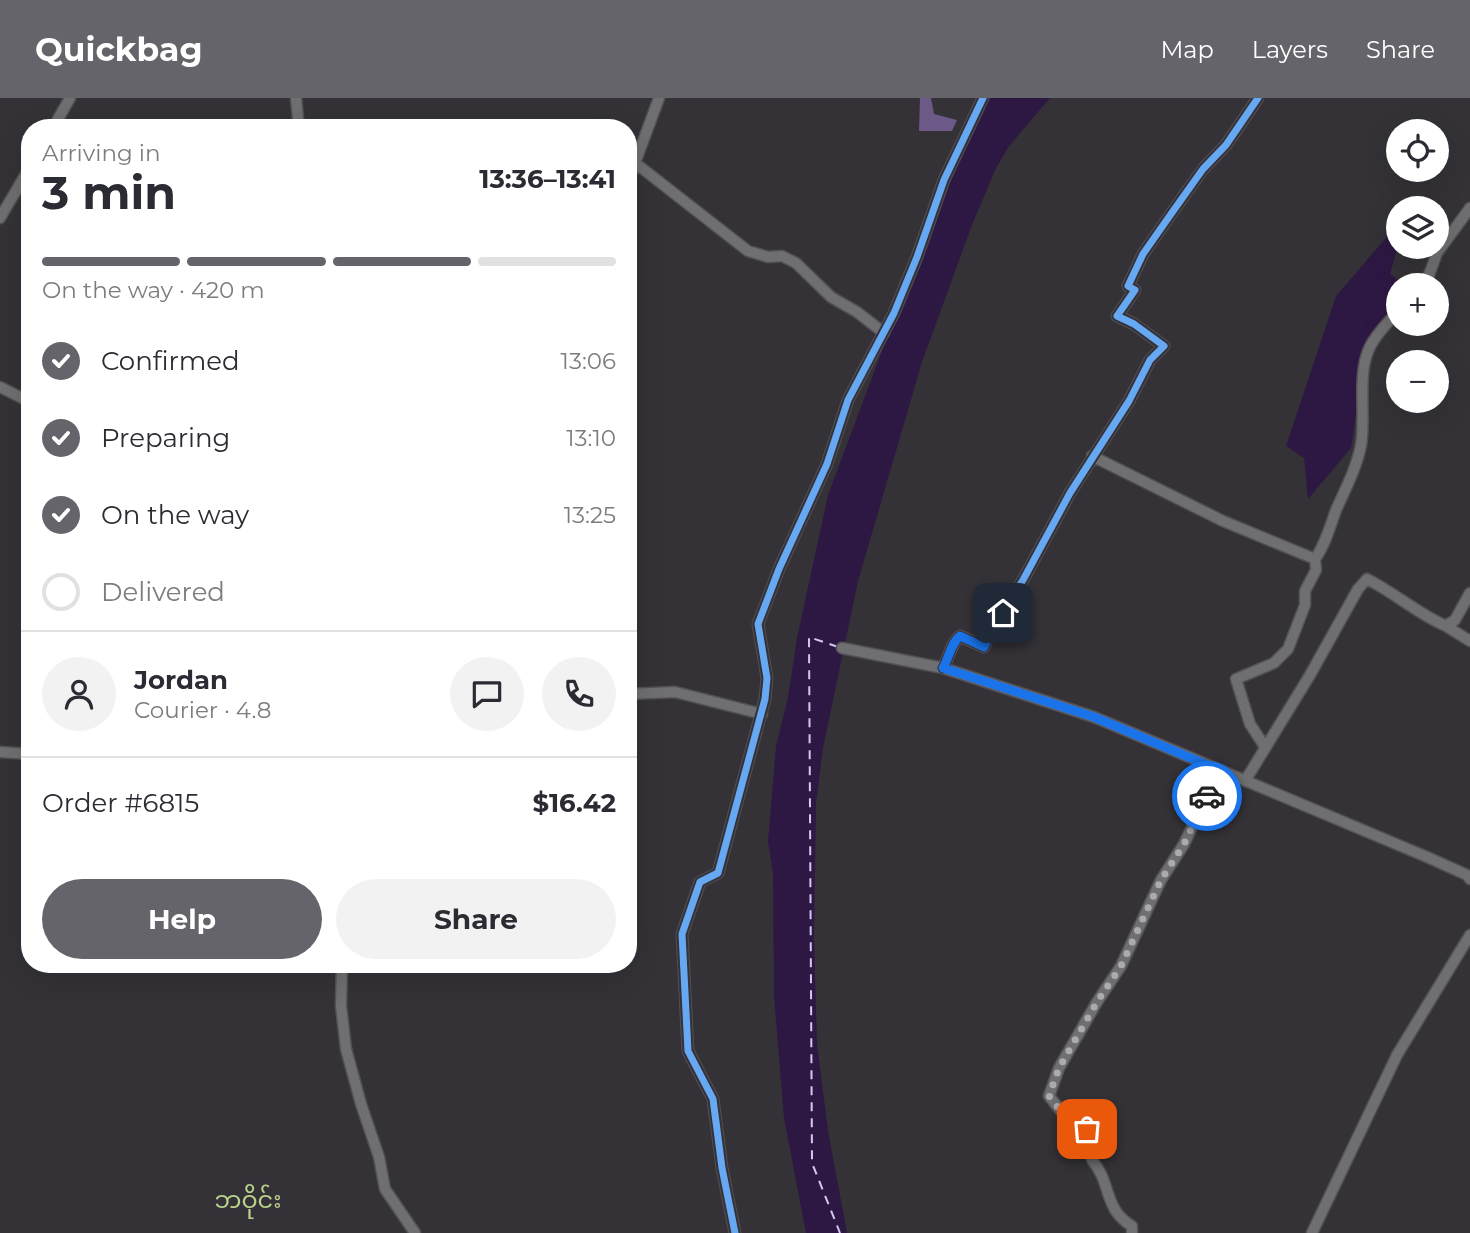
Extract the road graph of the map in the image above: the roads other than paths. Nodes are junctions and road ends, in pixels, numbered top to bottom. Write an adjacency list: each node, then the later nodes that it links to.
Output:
1 (70, 98): 6 (street)
2 (296, 98): 7 (street)
3 (659, 98): 8 (street)
4 (983, 98): 15 (street)
5 (1258, 98): 18 (street)
6 (57, 119)
7 (298, 119)
8 (637, 154)
9 (637, 164): 15 (street)
10 (21, 182): 12 (street)
11 (1470, 208): 13 (street)
12 (0, 218)
13 (1430, 273)
14 (1386, 327): 19 (street)
15 (884, 332): 26 (street)
16 (0, 387): 17 (street)
17 (21, 398)
18 (1092, 456): 19 (street); 24 (street)
19 (1315, 559): 27 (street)
20 (1470, 593): 21 (street)
21 (1446, 626): 22 (street); 27 (street)
22 (1470, 641)
23 (842, 648): 24 (street)
24 (943, 668): 30 (street)
25 (637, 694): 26 (street)
26 (762, 715): 36 (street)
27 (1265, 747): 31 (street)
28 (0, 752): 29 (street)
29 (21, 753)
30 (1219, 770): 31 (street); 37 (street)
31 (1245, 781): 32 (street)
32 (1470, 879)
33 (1470, 935): 38 (street)
34 (342, 973): 35 (street)
35 (415, 1233)
36 (735, 1233)
37 (1132, 1233)
38 (1312, 1233)

